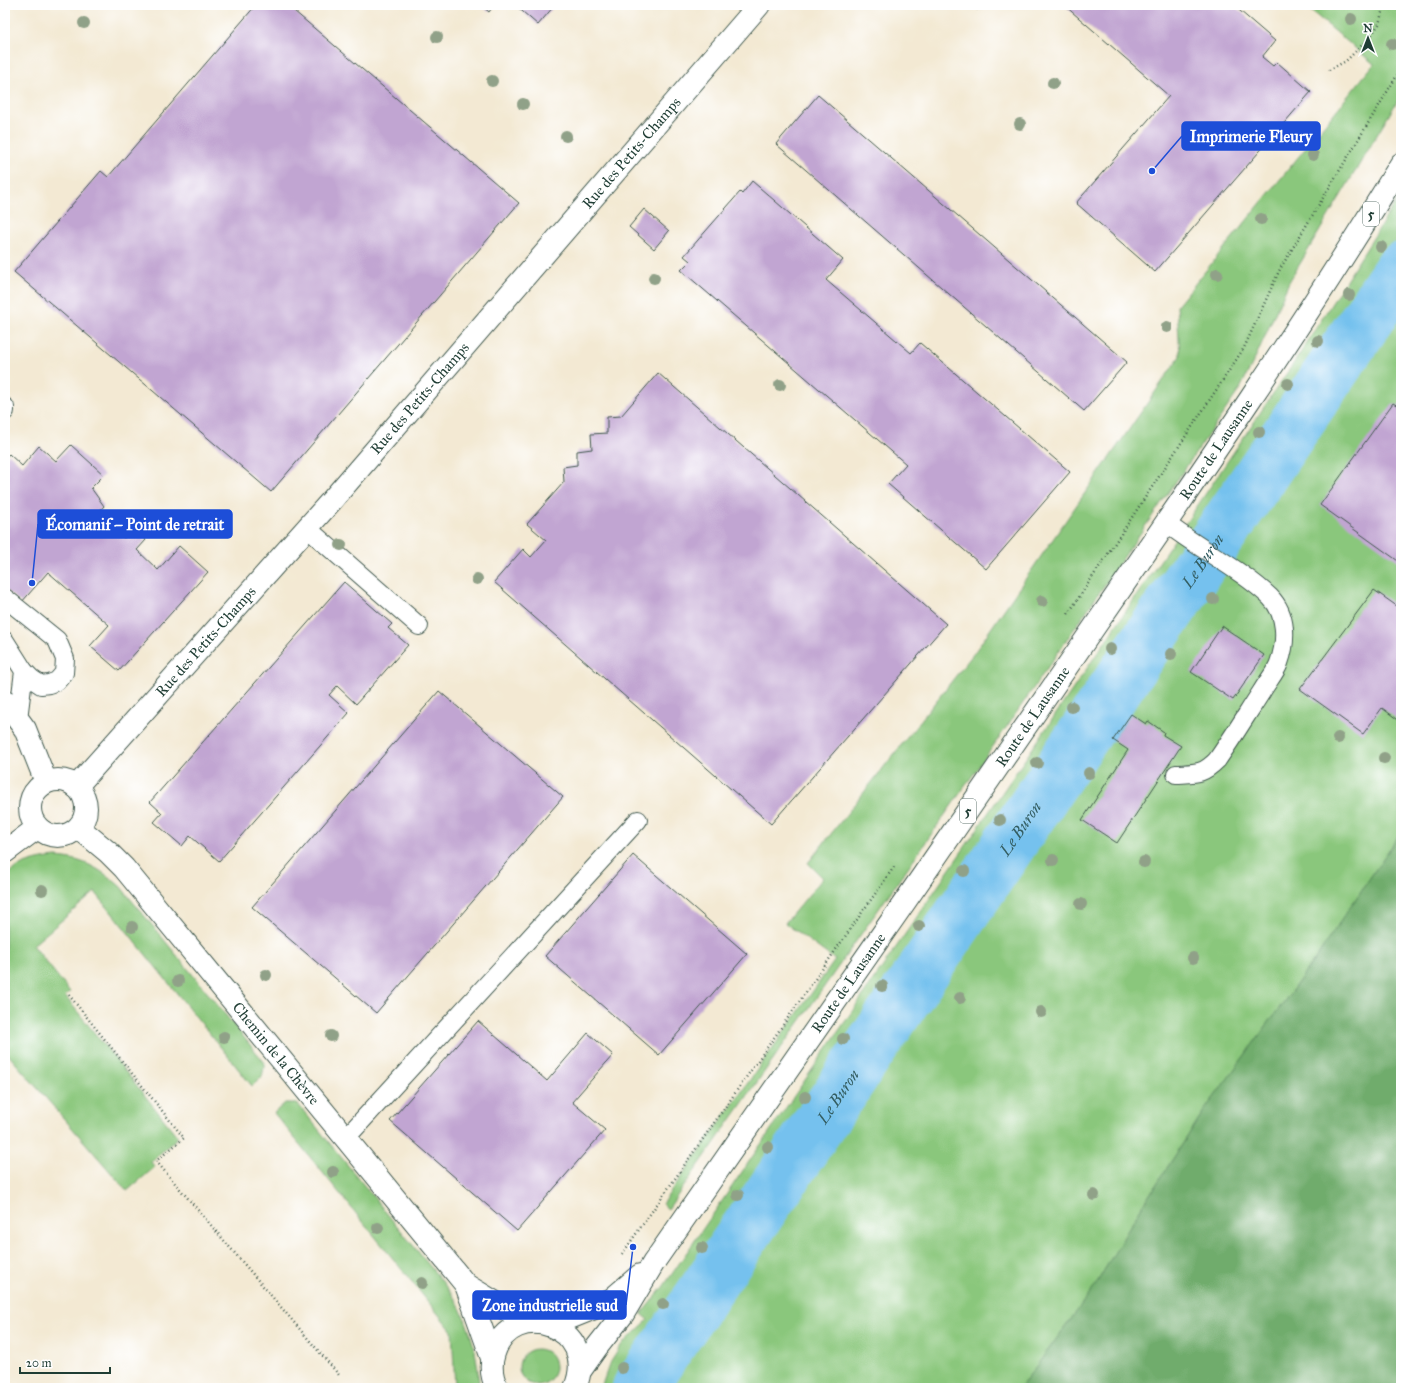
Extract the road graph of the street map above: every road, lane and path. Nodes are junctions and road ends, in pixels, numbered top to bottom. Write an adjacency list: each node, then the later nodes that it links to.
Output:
1 (759, 5): 10 (street, Rue des Petits-Champs)
2 (953, 5): 3 (path)
3 (991, 5)
4 (1384, 5): 6 (path)
5 (1401, 69): 13 (path)
6 (1329, 70)
7 (1401, 164): 11 (street, Route de Lausanne / 5)
8 (5, 407): 9 (lane)
9 (5, 411)
10 (307, 528): 14 (lane); 20 (street, Rue des Petits-Champs)
11 (1173, 528): 18 (lane); 29 (street, Route de Lausanne / 5)
12 (5, 598): 16 (lane)
13 (1065, 618)
14 (419, 626)
15 (5, 641): 16 (lane)
16 (24, 671): 17 (lane)
17 (11, 710): 19 (street)
18 (1176, 774)
19 (46, 782): 20 (street); 22 (street)
20 (76, 787): 23 (street)
21 (638, 820): 27 (lane)
22 (37, 828): 23 (street); 24 (street)
23 (79, 828): 27 (street, Chemin de la Chèvre)
24 (5, 852)
25 (896, 864): 28 (path)
26 (69, 995): 34 (path)
27 (345, 1139): 30 (street, Chemin de la Chèvre)
28 (620, 1257)
29 (654, 1262): 32 (street, Route de Lausanne / 5); 35 (street, Route de Lausanne / 5)
30 (466, 1285): 31 (street, Chemin de la Chèvre); 33 (street, Chemin de la Chèvre)
31 (529, 1323): 32 (street); 33 (street)
32 (552, 1325): 35 (street)
33 (492, 1358): 36 (street)
34 (339, 1375)
35 (577, 1380)
36 (495, 1386)

